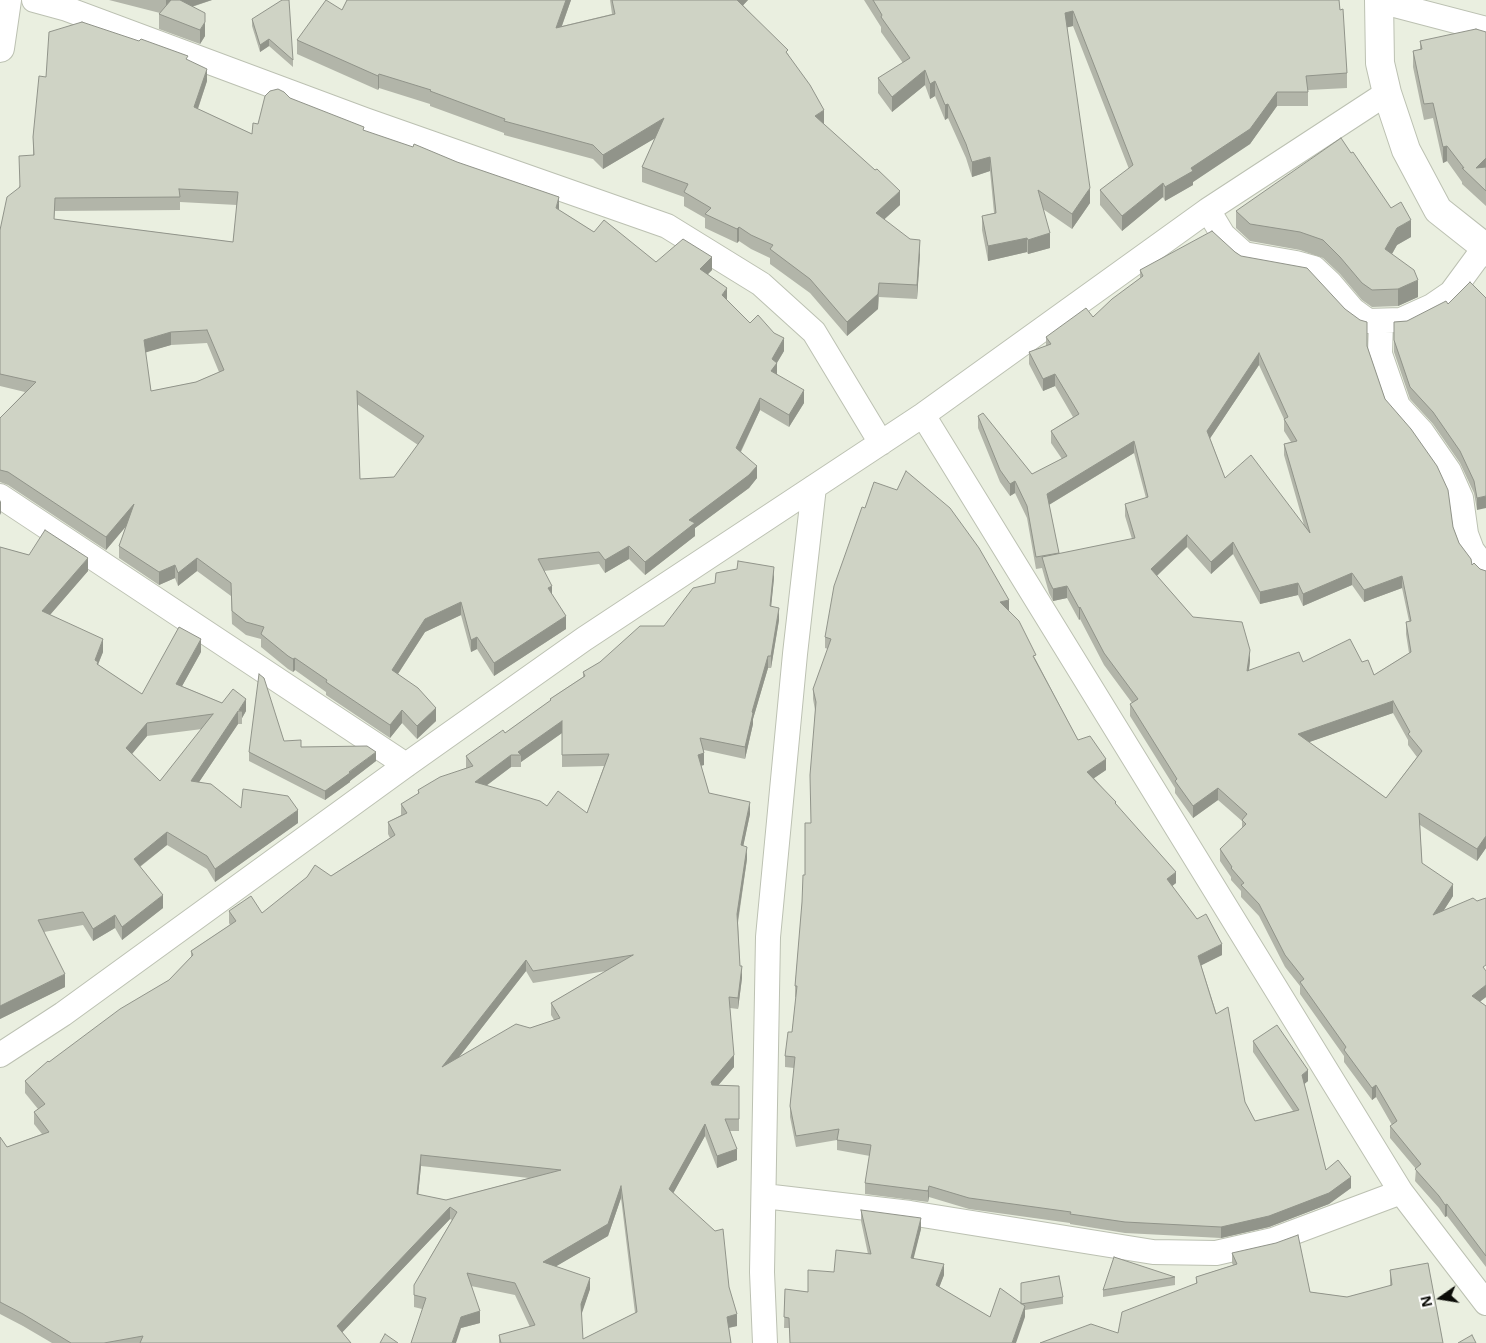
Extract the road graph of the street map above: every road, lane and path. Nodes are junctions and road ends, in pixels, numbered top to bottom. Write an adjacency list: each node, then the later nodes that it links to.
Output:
1 (7, 0): 5 (street)
2 (34, 0): 11 (street)
3 (1379, 0): 4 (street); 6 (street)
4 (1486, 29)
5 (0, 48)
6 (1387, 93): 7 (street); 8 (street)
7 (1208, 210): 9 (street); 10 (street)
8 (1486, 249): 9 (street)
9 (1380, 320): 14 (street)
10 (923, 415): 11 (street); 17 (street)
11 (881, 443): 12 (street)
12 (814, 487): 15 (street); 18 (street)
13 (0, 496): 15 (street)
14 (1486, 569)
15 (406, 765): 16 (street)
16 (0, 1055)
17 (1402, 1192): 18 (street); 19 (street)
18 (764, 1196): 20 (street)
19 (1486, 1303)
20 (764, 1343)

